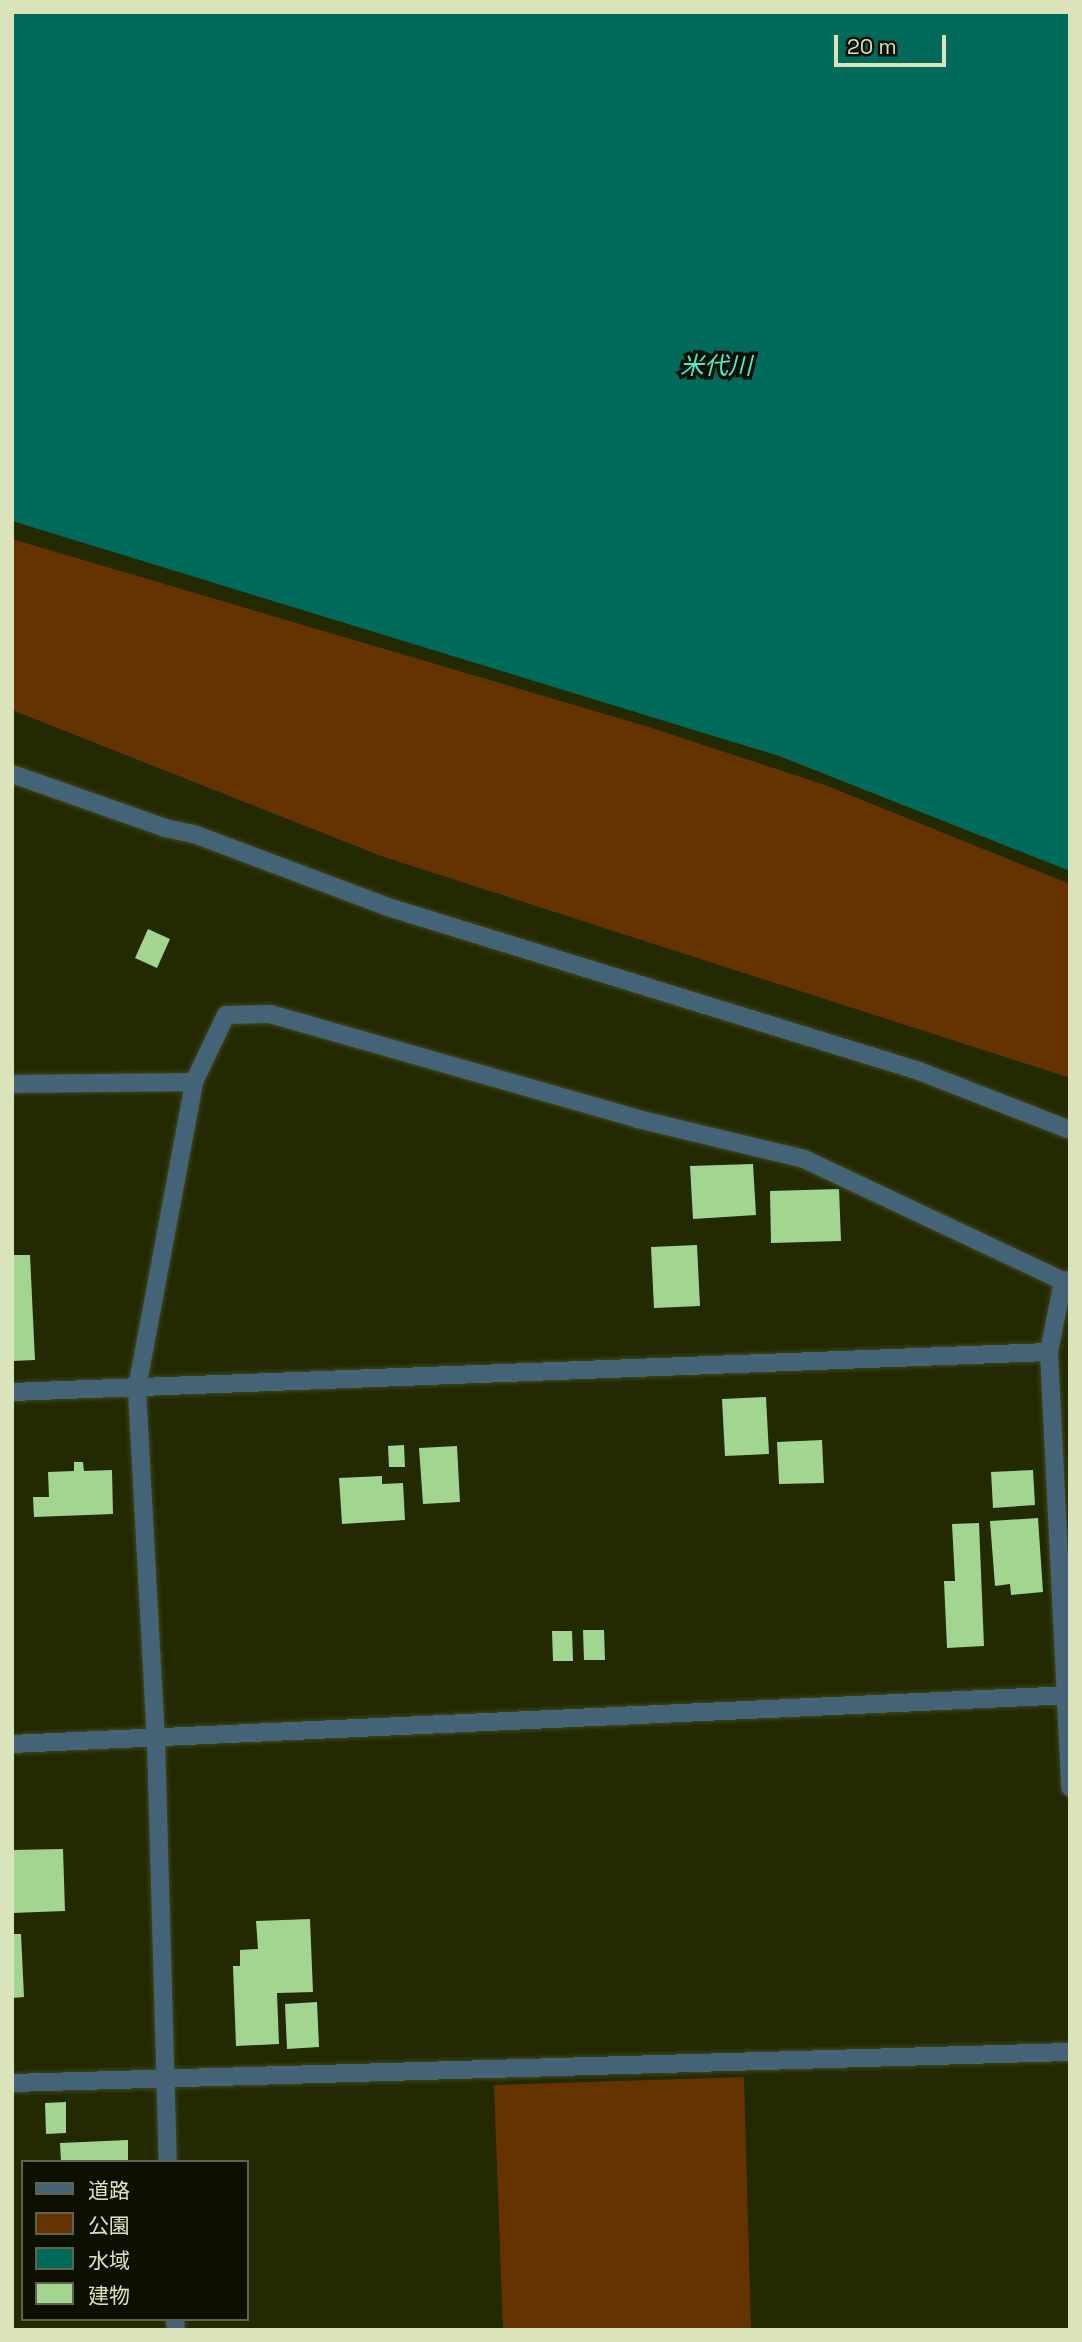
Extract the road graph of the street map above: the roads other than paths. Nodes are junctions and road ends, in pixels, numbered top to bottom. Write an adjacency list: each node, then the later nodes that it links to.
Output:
1 (12, 774): 4 (street)
2 (194, 1082): 3 (street); 5 (street); 7 (street)
3 (12, 1084)
4 (1070, 1130)
5 (1067, 1281): 6 (street)
6 (1049, 1352): 7 (street); 9 (street)
7 (137, 1388): 8 (street); 10 (street)
8 (12, 1392)
9 (1068, 1695): 10 (street); 12 (street)
10 (156, 1741): 11 (street); 14 (street)
11 (12, 1744)
12 (1070, 1787)
13 (1070, 2052): 14 (street)
14 (163, 2078): 15 (street); 16 (street)
15 (12, 2083)
16 (167, 2160)

